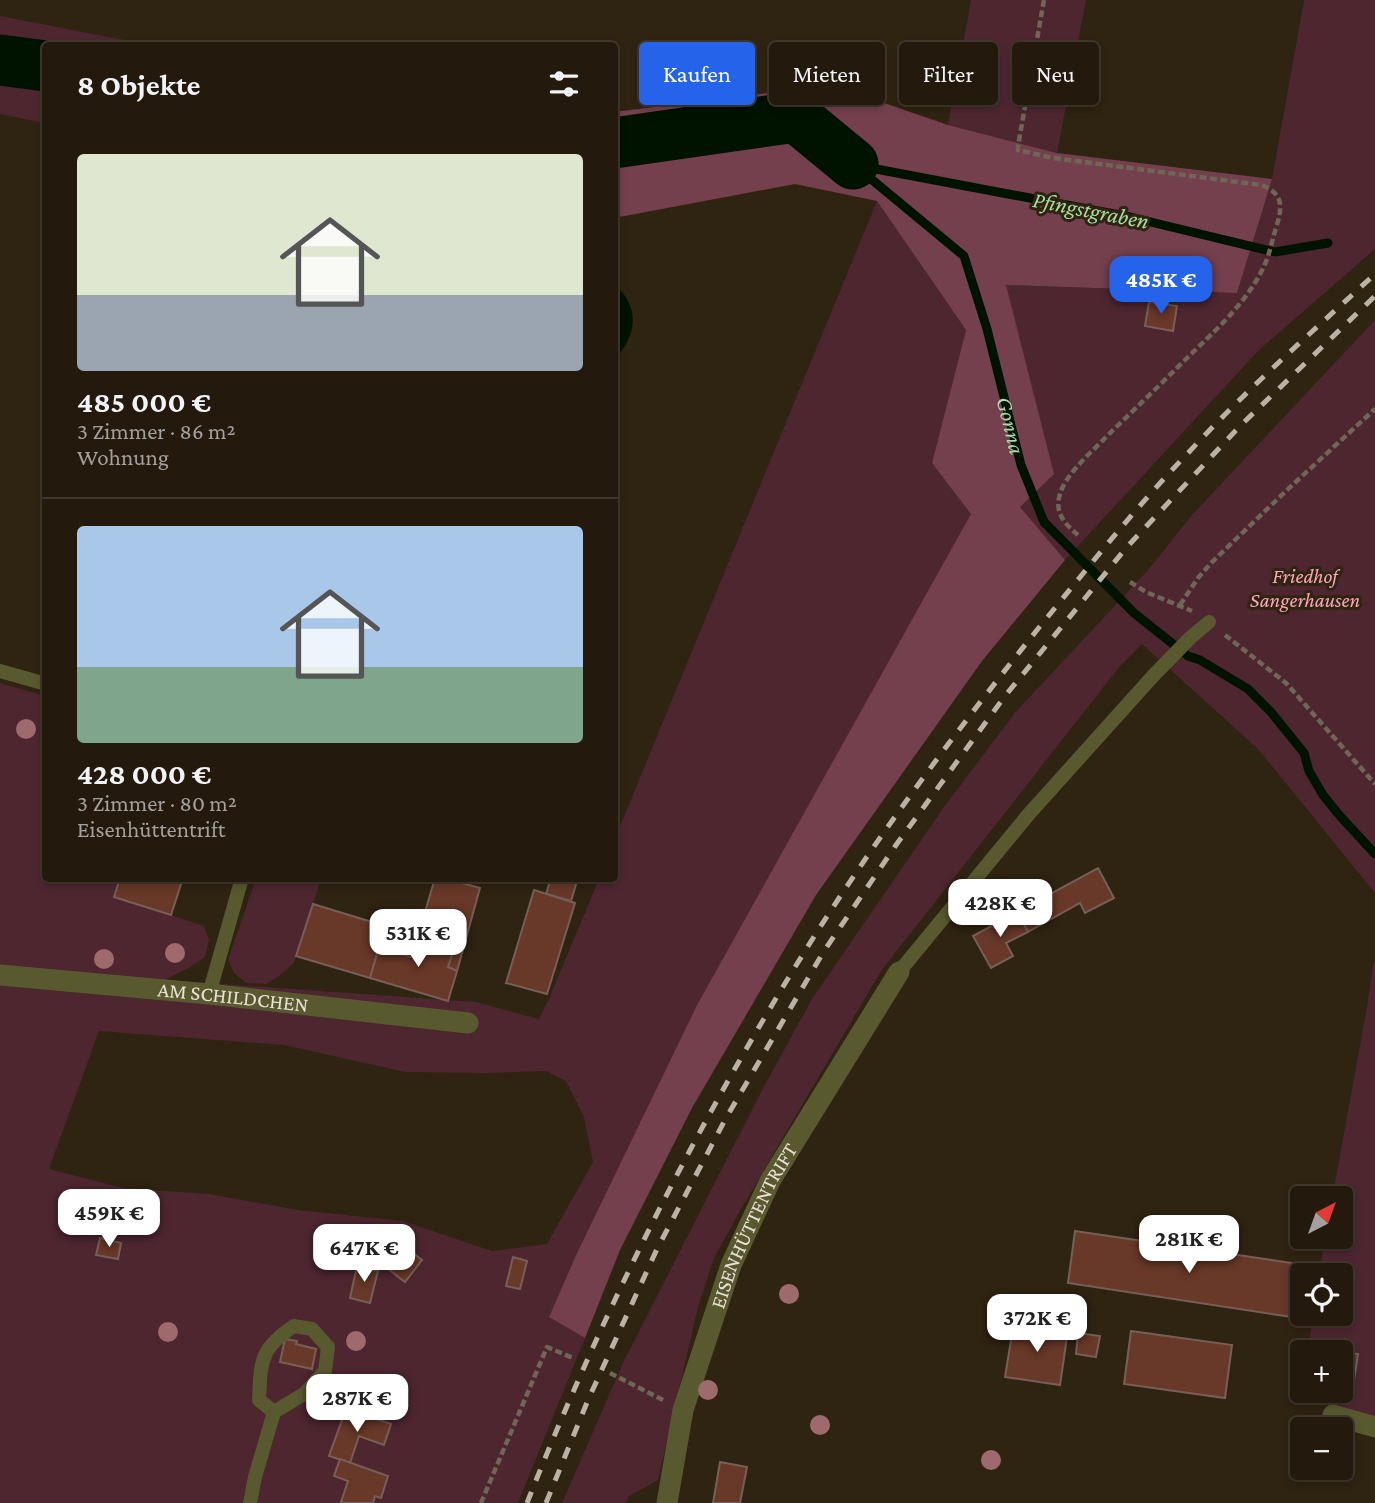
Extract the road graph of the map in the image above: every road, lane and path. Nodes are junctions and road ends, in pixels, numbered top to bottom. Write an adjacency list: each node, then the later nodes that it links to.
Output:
1 (1044, 0): 3 (path)
2 (1375, 409): 4 (path)
3 (1078, 536)
4 (1130, 582)
5 (1209, 622): 8 (path); 10 (lane)
6 (0, 671): 7 (lane)
7 (42, 683)
8 (1375, 785)
9 (241, 882): 12 (lane)
10 (899, 972): 16 (street, EISENHÜTTENTRIFT)
11 (0, 975): 12 (street, AM SCHILDCHEN)
12 (209, 993): 13 (street, AM SCHILDCHEN)
13 (468, 1023)
14 (573, 1358): 21 (path)
15 (610, 1373): 16 (path)
16 (683, 1410): 22 (street, EISENHÜTTENTRIFT)
17 (274, 1412): 17 (lane); 20 (lane)
18 (1333, 1415): 19 (street)
19 (1375, 1427)
20 (250, 1503)
21 (481, 1503)
22 (667, 1503)

